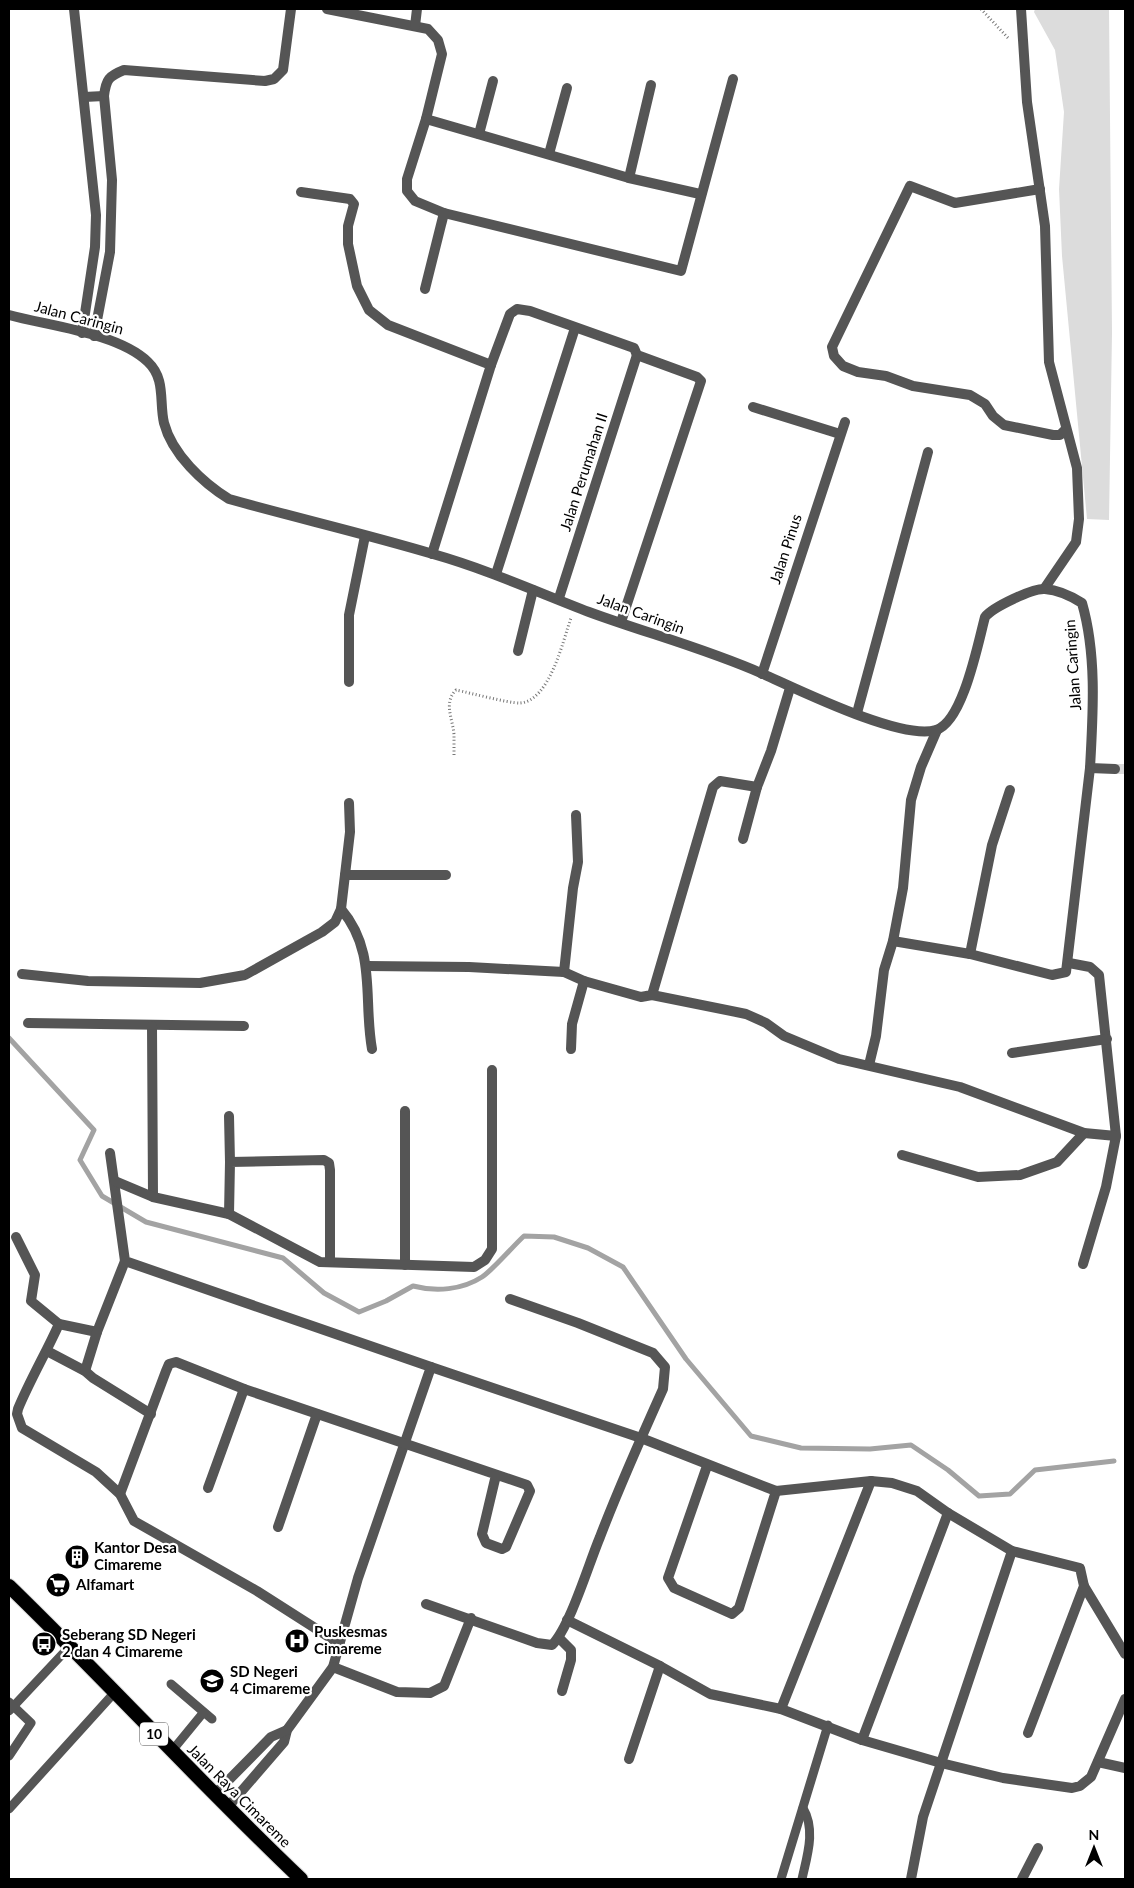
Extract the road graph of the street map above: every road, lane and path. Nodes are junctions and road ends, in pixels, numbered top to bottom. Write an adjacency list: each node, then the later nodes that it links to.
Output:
1 (74, 9): 15 (street)
2 (291, 9): 14 (street)
3 (328, 9): 7 (street)
4 (417, 9): 8 (street)
5 (981, 9): 9 (path)
6 (1021, 9): 9 (street)
7 (339, 10): 8 (street)
8 (415, 26): 16 (street)
9 (1023, 54): 20 (street)
10 (733, 79): 22 (street)
11 (494, 81): 17 (street)
12 (651, 85): 19 (street)
13 (567, 88): 18 (street)
14 (104, 96): 15 (street); 28 (street)
15 (84, 97): 27 (street)
16 (426, 119): 17 (street); 23 (street)
17 (479, 134): 18 (street)
18 (549, 154): 19 (street)
19 (629, 178): 22 (street)
20 (1040, 189): 33 (street); 33 (street)
21 (301, 192): 30 (street)
22 (700, 194): 23 (street)
23 (444, 213): 24 (street)
24 (426, 289)
25 (9, 315): 27 (street, Jalan Caringin)
26 (575, 328): 29 (street); 30 (street); 38 (street)
27 (82, 333): 28 (street, Jalan Caringin)
28 (94, 336): 36 (street, Jalan Caringin)
29 (637, 355): 41 (street, Jalan Perumahan II); 43 (street)
30 (491, 365): 37 (street)
31 (753, 407): 34 (street)
32 (844, 422): 34 (street, Jalan Pinus)
33 (1066, 429): 39 (street)
34 (840, 434): 45 (street, Jalan Pinus)
35 (928, 452): 48 (street)
36 (365, 536): 37 (street, Jalan Caringin); 46 (street)
37 (432, 554): 38 (street, Jalan Caringin)
38 (496, 574): 40 (street, Jalan Caringin)
39 (1044, 588): 49 (street); 51 (street, Jalan Caringin)
40 (533, 590): 41 (street, Jalan Caringin); 44 (street)
41 (559, 598): 42 (street, Jalan Caringin)
42 (575, 605): 43 (street, Jalan Caringin); 50 (path)
43 (621, 622): 45 (street, Jalan Caringin)
44 (518, 651)
45 (762, 674): 47 (street, Jalan Caringin)
46 (349, 682)
47 (790, 688): 48 (street, Jalan Caringin); 53 (street)
48 (857, 713): 49 (street, Jalan Caringin)
49 (937, 730): 61 (street)
50 (454, 755)
51 (1090, 768): 52 (street); 63 (street)
52 (1115, 769)
53 (757, 787): 57 (street); 68 (street)
54 (1010, 790): 62 (street)
55 (349, 803): 58 (street)
56 (576, 814): 65 (street)
57 (743, 839)
58 (344, 875): 59 (street); 60 (street)
59 (446, 875)
60 (341, 909): 64 (street); 66 (street)
61 (893, 941): 62 (street); 76 (street)
62 (970, 954): 63 (street)
63 (1069, 963): 72 (street)
64 (367, 966): 65 (street); 73 (street)
65 (564, 972): 67 (street)
66 (22, 974)
67 (584, 980): 68 (street); 74 (street)
68 (652, 995): 76 (street)
69 (28, 1023): 70 (street)
70 (152, 1026): 71 (street); 86 (street)
71 (244, 1026)
72 (1107, 1038): 75 (street); 81 (street)
73 (372, 1049)
74 (571, 1049)
75 (1012, 1053)
76 (869, 1065): 80 (street)
77 (492, 1070): 92 (street)
78 (404, 1111): 92 (street)
79 (229, 1116): 84 (street)
80 (1084, 1133): 81 (street); 83 (street)
81 (1116, 1136): 91 (street)
82 (110, 1153): 85 (street)
83 (902, 1156)
84 (230, 1162): 87 (street); 90 (street)
85 (115, 1181): 86 (street); 89 (street)
86 (152, 1196): 87 (street)
87 (229, 1214): 90 (street)
88 (16, 1237): 94 (street)
89 (125, 1260): 95 (street); 97 (street)
90 (330, 1262): 92 (street)
91 (1083, 1264)
92 (404, 1265)
93 (510, 1299): 102 (street)
94 (59, 1324): 95 (street); 96 (street)
95 (96, 1332): 98 (street)
96 (47, 1351): 98 (street); 109 (street)
97 (431, 1367): 102 (street); 103 (street)
98 (85, 1371): 100 (street)
99 (244, 1389): 100 (street); 101 (street); 107 (street)
100 (151, 1414): 109 (street)
101 (317, 1414): 103 (street); 111 (street)
102 (641, 1438): 104 (street); 117 (street)
103 (404, 1443): 105 (street); 119 (street)
104 (707, 1466): 108 (street); 108 (street)
105 (496, 1475): 105 (street)
106 (871, 1480): 108 (street); 110 (street); 129 (street)
107 (208, 1488)
108 (776, 1491)
109 (120, 1494): 119 (street)
110 (948, 1513): 112 (street); 135 (street)
111 (278, 1527)
112 (1012, 1551): 114 (street); 139 (street)
113 (9, 1586): 120 (highway, Jalan Raya Cimareme / 10)
114 (1084, 1586): 121 (street); 134 (street)
115 (426, 1604): 116 (street)
116 (470, 1618): 118 (street); 123 (street)
117 (567, 1620): 118 (street); 122 (street)
118 (559, 1638): 125 (street)
119 (340, 1644): 123 (street)
120 (70, 1646): 126 (highway, Jalan Raya Cimareme / 10); 128 (lane)
121 (1125, 1654)
122 (660, 1666): 129 (street); 138 (street)
123 (333, 1667): 133 (street)
124 (171, 1684): 130 (lane)
125 (562, 1691)
126 (116, 1692): 136 (highway, Jalan Raya Cimareme / 10); 145 (lane)
127 (1125, 1699): 140 (street)
128 (10, 1706): 137 (lane)
129 (781, 1709): 132 (street)
130 (203, 1713): 131 (lane); 136 (lane)
131 (212, 1720)
132 (828, 1725): 135 (street); 144 (lane)
133 (286, 1730): 142 (street); 143 (street)
134 (1028, 1733)
135 (862, 1740): 139 (street)
136 (171, 1752): 142 (highway, Jalan Raya Cimareme / 10)
137 (9, 1756)
138 (629, 1758)
139 (941, 1762): 140 (street); 150 (street)
140 (1098, 1762): 141 (street)
141 (1125, 1768)
142 (214, 1795): 143 (highway, Jalan Raya Cimareme / 10)
143 (227, 1808): 147 (highway, Jalan Raya Cimareme / 10)
144 (804, 1808): 148 (lane); 149 (lane)
145 (9, 1809)
146 (1038, 1848): 151 (street)
147 (301, 1879)
148 (781, 1879)
149 (802, 1879)
150 (912, 1879)
151 (1022, 1879)

